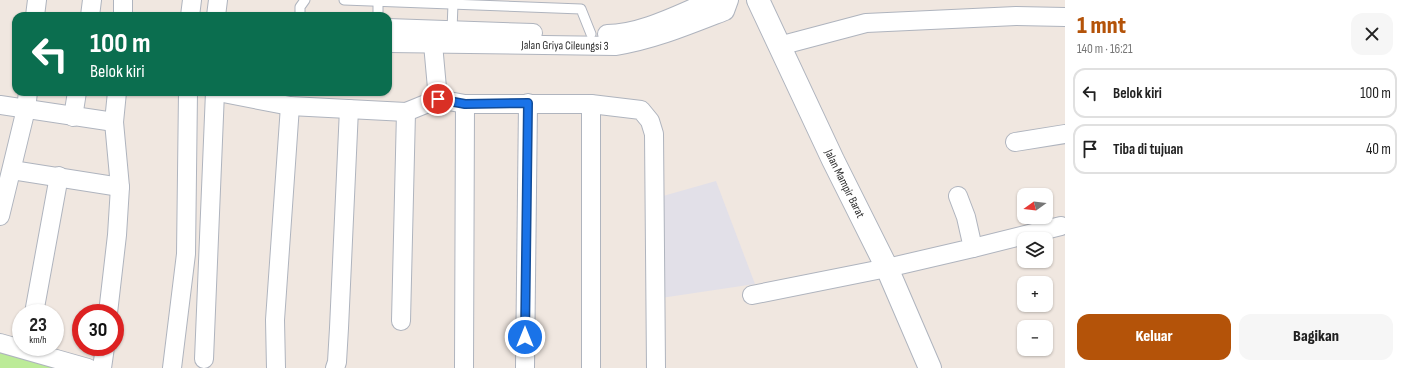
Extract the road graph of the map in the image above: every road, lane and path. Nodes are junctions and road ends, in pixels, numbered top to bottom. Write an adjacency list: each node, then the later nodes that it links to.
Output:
1 (37, 0): 13 (street)
2 (92, 0): 14 (street)
3 (123, 0): 15 (street)
4 (192, 0): 16 (street)
5 (218, 0): 17 (street)
6 (305, 0): 18 (lane)
7 (344, 0): 11 (lane)
8 (712, 0): 23 (street)
9 (729, 0): 23 (street, Jalan Griya Cileungsi 3)
10 (758, 0): 26 (street, Jalan Mampir Barat)
11 (378, 1): 12 (lane); 19 (lane)
12 (453, 4): 22 (lane); 23 (lane)
13 (36, 12)
14 (90, 12)
15 (123, 12)
16 (190, 12)
17 (216, 12)
18 (300, 12)
19 (378, 12)
20 (1065, 17): 26 (street)
21 (392, 29): 22 (street)
22 (452, 37): 23 (street, Jalan Griya Cileungsi 3); 25 (street, Jalan Griya Cileungsi 3)
23 (591, 40)
24 (392, 43): 25 (street, Jalan Griya Cileungsi 3)
25 (433, 44): 32 (street)
26 (779, 46): 52 (street, Jalan Mampir Barat)
27 (76, 96): 41 (street)
28 (117, 96): 42 (street)
29 (188, 96): 64 (street)
30 (215, 96): 61 (street)
31 (239, 96): 38 (street)
32 (438, 99): 35 (street); 40 (street)
33 (27, 101): 37 (street); 41 (street); 45 (street)
34 (528, 103): 35 (street); 36 (street); 68 (street)
35 (465, 104): 67 (street)
36 (591, 104): 69 (street); 70 (street)
37 (0, 105)
38 (290, 106): 39 (street); 65 (street)
39 (349, 109): 40 (street); 66 (street)
40 (406, 112): 56 (street)
41 (73, 117): 42 (street)
42 (114, 122): 47 (street)
43 (1065, 134): 44 (street)
44 (1015, 142)
45 (12, 170): 46 (street); 49 (street)
46 (59, 176): 47 (street); 54 (street)
47 (120, 187): 55 (street)
48 (958, 196): 51 (street)
49 (0, 216)
50 (1061, 226): 51 (street)
51 (973, 248): 52 (street)
52 (887, 268): 53 (street); 71 (street, Jalan Mampir Barat)
53 (752, 295)
54 (36, 304)
55 (109, 304)
56 (401, 321)
57 (0, 342): 58 (street)
58 (12, 345)
59 (52, 356): 62 (street)
60 (104, 356): 63 (street)
61 (204, 359)
62 (88, 368)
63 (102, 368)
64 (172, 368)
65 (276, 368)
66 (335, 368)
67 (464, 368)
68 (525, 368)
69 (591, 368)
70 (656, 368)
71 (930, 368)

